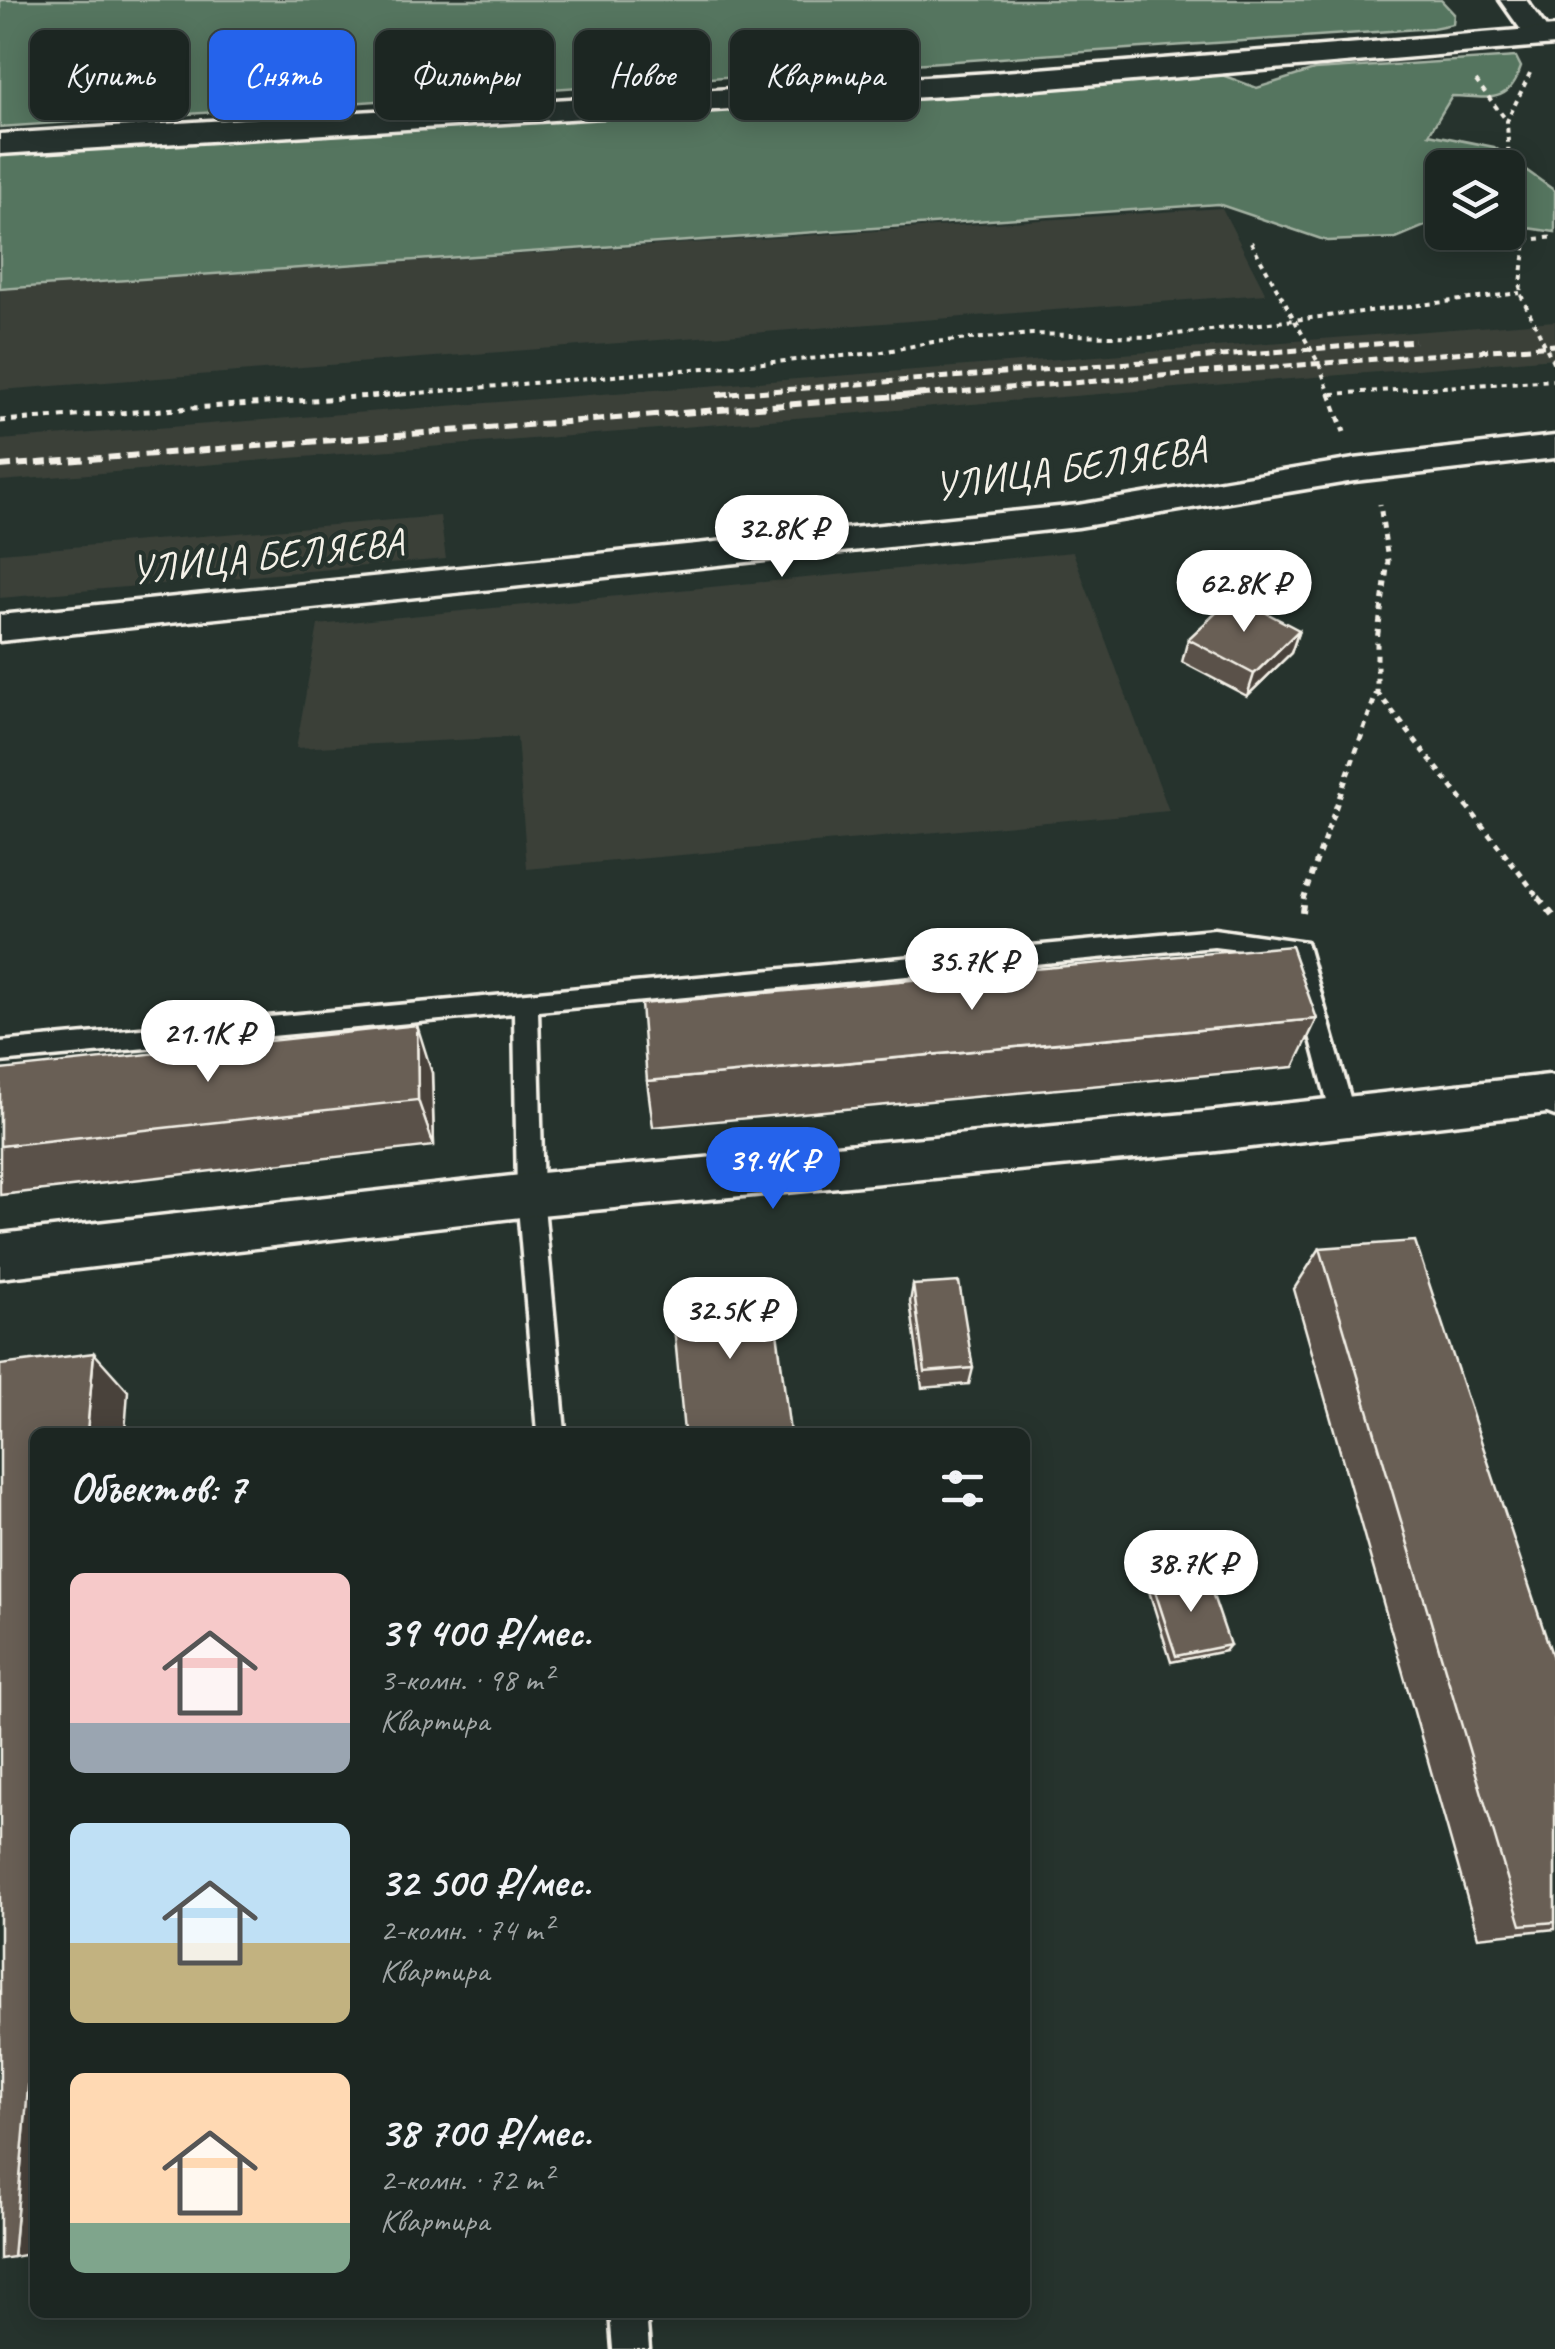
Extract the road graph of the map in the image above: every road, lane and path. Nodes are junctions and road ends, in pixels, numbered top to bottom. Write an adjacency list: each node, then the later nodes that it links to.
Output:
1 (1513, 0): 2 (street)
2 (1548, 37): 4 (path); 5 (street)
3 (1467, 70): 4 (path)
4 (1508, 122): 7 (path)
5 (0, 144)
6 (1555, 237): 7 (path)
7 (1526, 240): 9 (path)
8 (1251, 242): 10 (path)
9 (1520, 292): 10 (path); 11 (path)
10 (1292, 322): 13 (path); 14 (path)
11 (1555, 366)
12 (1555, 380): 13 (path)
13 (1332, 394): 16 (path)
14 (0, 421)
15 (1555, 447): 16 (street, УЛИЦА БЕЛЯЕВА)
16 (1354, 470): 17 (street, УЛИЦА БЕЛЯЕВА); 18 (path)
17 (0, 628)
18 (1377, 692): 19 (path); 20 (path)
19 (1555, 918)
20 (1298, 948): 21 (lane); 24 (lane)
21 (526, 1004): 22 (lane); 25 (lane)
22 (0, 1052)
23 (1555, 1097): 24 (street)
24 (1343, 1115): 25 (street)
25 (530, 1195): 26 (street); 27 (lane)
26 (0, 1256)
27 (551, 1428)
28 (628, 2318): 29 (lane)
29 (631, 2349)

